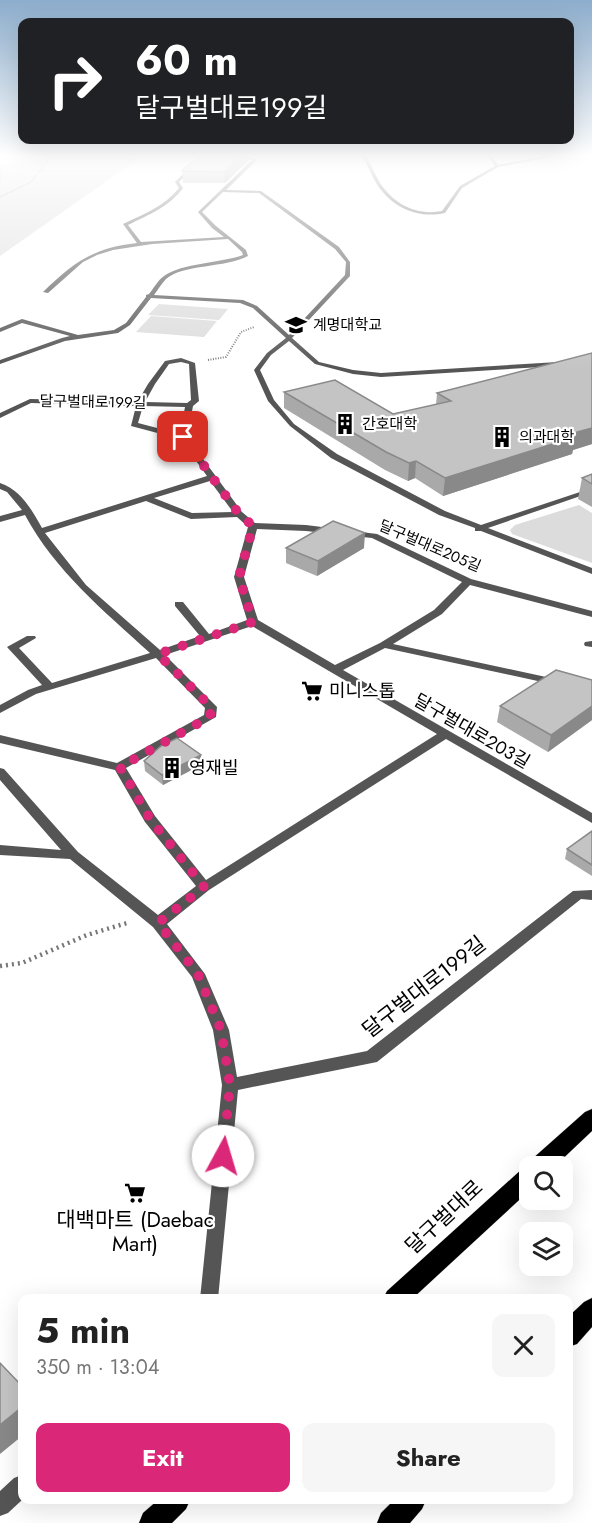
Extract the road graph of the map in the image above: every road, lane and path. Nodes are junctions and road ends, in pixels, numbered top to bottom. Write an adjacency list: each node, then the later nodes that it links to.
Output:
1 (126, 226): 5 (lane)
2 (213, 226): 4 (lane)
3 (307, 226): 11 (lane)
4 (229, 238): 5 (lane); 7 (lane)
5 (141, 244): 6 (lane)
6 (46, 292)
7 (148, 296): 8 (lane); 10 (lane)
8 (271, 321): 11 (lane); 13 (path)
9 (0, 330): 10 (lane)
10 (78, 337): 12 (lane)
11 (289, 339): 14 (lane); 27 (lane)
12 (0, 362)
13 (192, 363): 15 (street); 16 (street)
14 (568, 363)
15 (139, 403): 16 (street, 달구벌대로199길); 17 (street, 달구벌대로199길); 18 (street)
16 (189, 405): 18 (street)
17 (0, 416)
18 (183, 437): 19 (street)
19 (213, 477): 22 (street); 24 (street)
20 (0, 486): 23 (street)
21 (592, 490): 27 (lane)
22 (146, 498): 24 (street); 28 (street)
23 (28, 512): 25 (street); 28 (street)
24 (239, 514): 26 (street)
25 (0, 519)
26 (253, 526): 30 (street, 달구벌대로205길); 33 (street)
27 (478, 529): 29 (lane)
28 (39, 532): 37 (street)
29 (592, 571)
30 (468, 581): 32 (street, 달구벌대로205길); 36 (street)
31 (179, 604): 34 (street)
32 (592, 614)
33 (253, 622): 34 (street); 38 (street, 달구벌대로203길)
34 (206, 637): 37 (street)
35 (31, 638): 40 (street)
36 (384, 645): 38 (street); 39 (street)
37 (158, 654): 40 (street); 44 (street)
38 (336, 669): 42 (street, 달구벌대로203길)
39 (569, 685)
40 (50, 687): 41 (street)
41 (0, 710)
42 (444, 735): 46 (street, 달구벌대로203길); 49 (street)
43 (0, 739): 44 (street)
44 (120, 767): 49 (street)
45 (0, 772): 48 (street)
46 (592, 819)
47 (0, 850): 48 (street)
48 (73, 855): 51 (street)
49 (204, 887): 51 (street)
50 (592, 895): 53 (street, 달구벌대로199길)
51 (153, 919): 52 (path); 53 (street)
52 (0, 966)
53 (230, 1085): 57 (street)
54 (592, 1118): 55 (main road)
55 (551, 1156)
56 (519, 1186): 58 (main road, 달구벌대로)
57 (209, 1294)
58 (400, 1294)
59 (592, 1310): 60 (main road)
60 (573, 1330)
61 (18, 1489): 64 (street)
62 (173, 1504): 65 (main road)
63 (409, 1504): 66 (main road)
64 (0, 1505)
65 (153, 1523)
66 (391, 1523)

